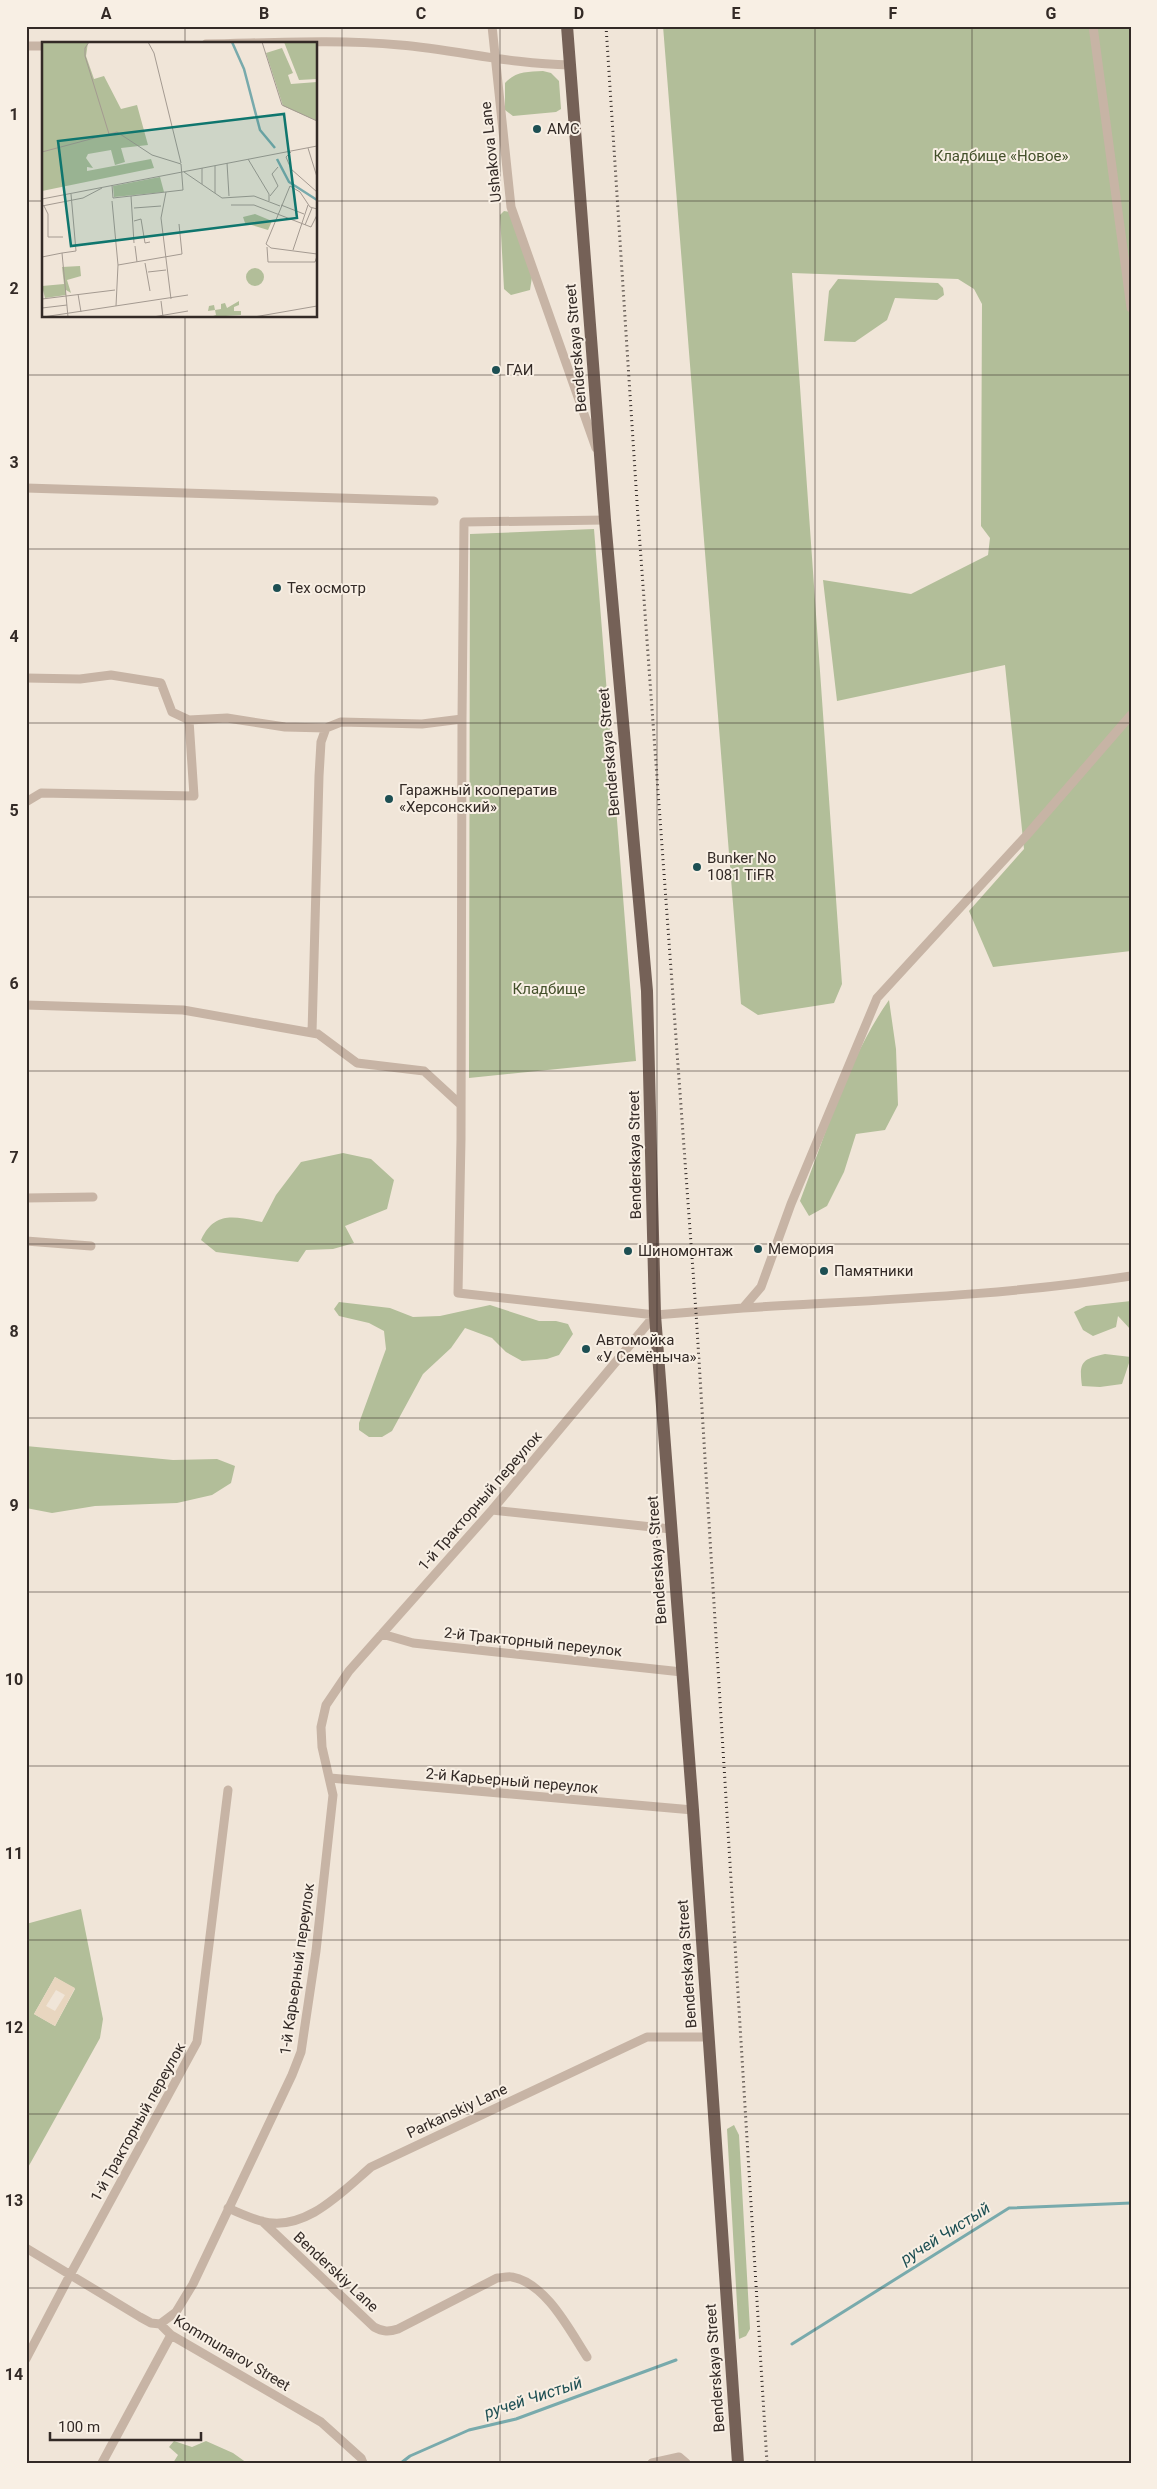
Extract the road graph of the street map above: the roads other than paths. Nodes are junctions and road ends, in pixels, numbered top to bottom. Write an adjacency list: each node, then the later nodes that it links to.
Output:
1 (492, 26): 7 (street, Ushakova Lane)
2 (567, 26): 8 (main road, Benderskaya Street)
3 (1093, 26): 9 (street)
4 (318, 42): 7 (street)
5 (26, 46): 6 (street)
6 (42, 46)
7 (495, 60): 8 (street); 10 (street, Ushakova Lane)
8 (570, 65): 10 (main road, Benderskaya Street)
9 (1131, 308)
10 (602, 465): 13 (main road, Benderskaya Street)
11 (26, 488): 12 (street)
12 (434, 501)
13 (605, 520): 16 (street); 29 (main road, Benderskaya Street)
14 (26, 678): 17 (street)
15 (1131, 715): 28 (street)
16 (462, 719): 18 (street); 22 (street)
17 (189, 720): 18 (street); 19 (street)
18 (326, 728): 21 (street)
19 (26, 802)
20 (26, 1005): 21 (street)
21 (312, 1033): 22 (street)
22 (461, 1105): 29 (street)
23 (93, 1197): 24 (street)
24 (26, 1198)
25 (26, 1241): 26 (street)
26 (90, 1246)
27 (1131, 1276): 28 (street)
28 (742, 1308): 29 (street)
29 (655, 1315): 30 (street, 1-й Тракторный переулок); 31 (main road, Benderskaya Street)
30 (492, 1510): 31 (street); 32 (street, 1-й Тракторный переулок)
31 (671, 1529): 33 (main road, Benderskaya Street)
32 (382, 1634): 33 (street, 2-й Тракторный переулок); 34 (street, 1-й Тракторный переулок)
33 (682, 1672): 37 (main road, Benderskaya Street)
34 (326, 1704): 35 (street, 1-й Карьерный переулок)
35 (330, 1778): 37 (street, 2-й Карьерный переулок); 39 (street, 1-й Карьерный переулок)
36 (228, 1790): 42 (street, 1-й Тракторный переулок)
37 (693, 1810): 38 (main road, Benderskaya Street)
38 (708, 2037): 40 (street, Parkanskiy Lane); 51 (main road, Benderskaya Street)
39 (228, 2208): 40 (street, Parkanskiy Lane); 43 (street, 1-й Карьерный переулок)
40 (262, 2222): 45 (street, Benderskiy Lane)
41 (26, 2248): 42 (street, Kommunarov Street)
42 (70, 2275): 43 (street, Kommunarov Street); 46 (street, 1-й Тракторный переулок)
43 (160, 2324): 44 (street, Kommunarov Street)
44 (171, 2335): 47 (street); 48 (street, Kommunarov Street)
45 (587, 2357)
46 (26, 2359)
47 (102, 2463)
48 (362, 2463)
49 (652, 2463): 50 (street)
50 (686, 2463)
51 (738, 2463)

